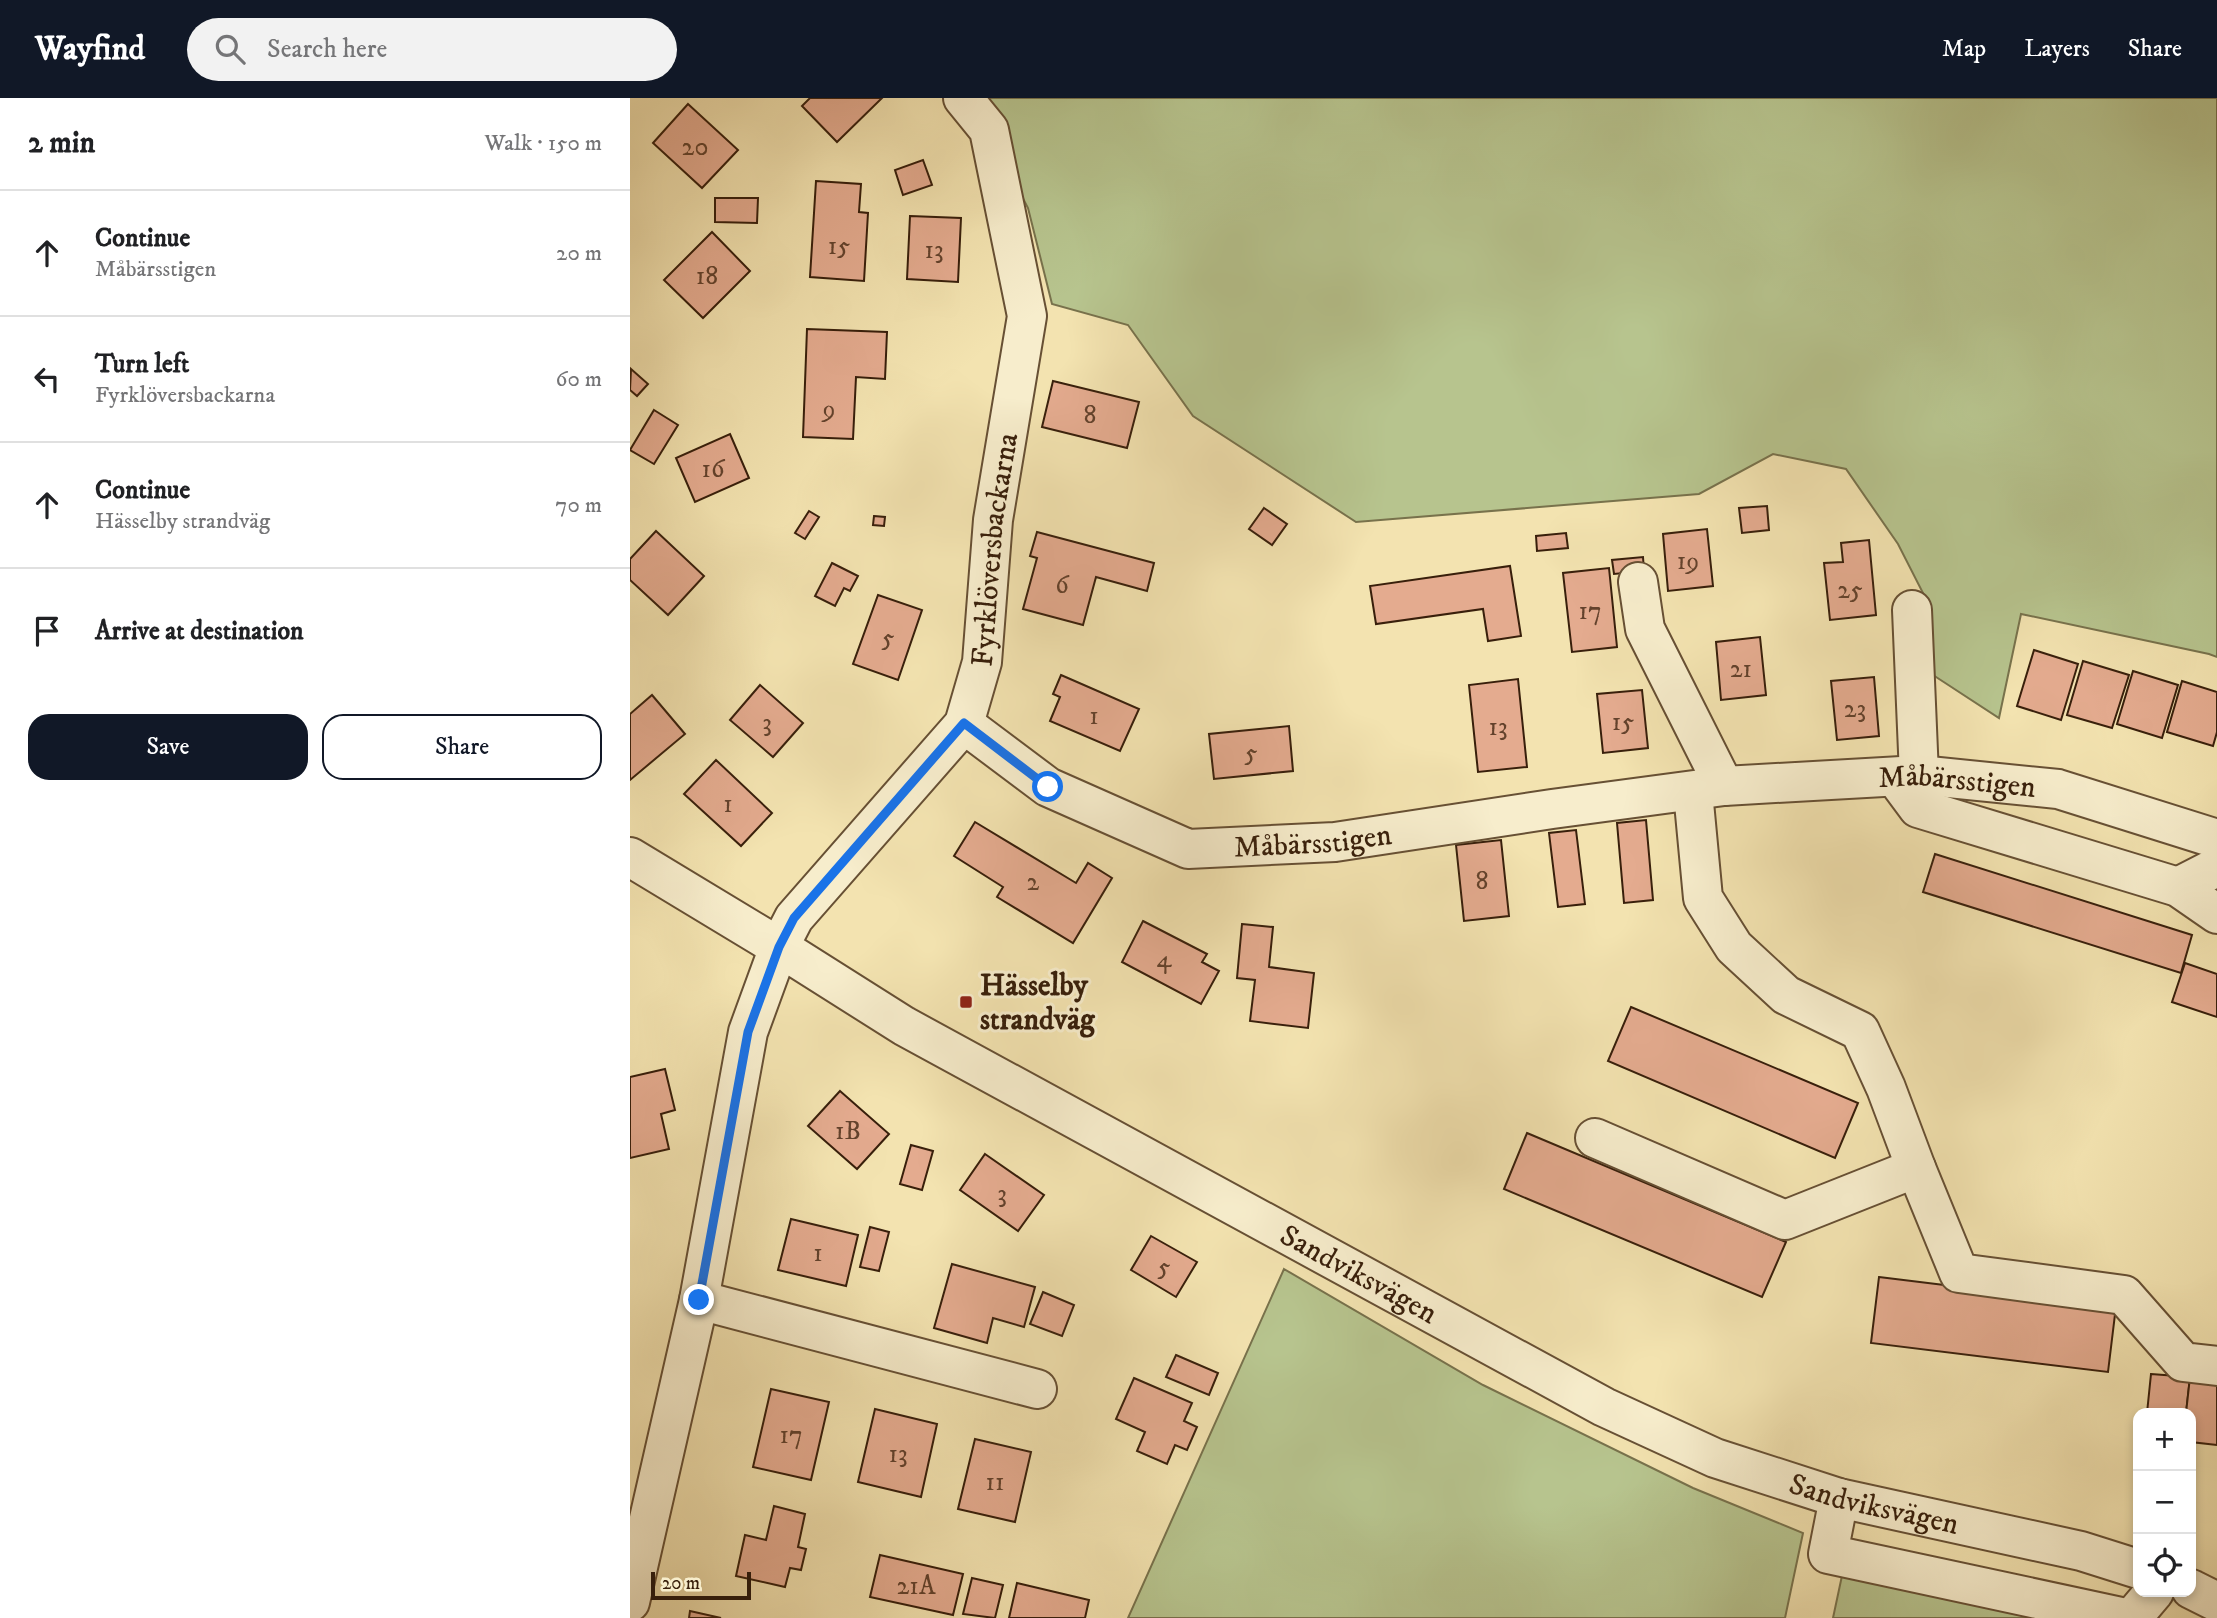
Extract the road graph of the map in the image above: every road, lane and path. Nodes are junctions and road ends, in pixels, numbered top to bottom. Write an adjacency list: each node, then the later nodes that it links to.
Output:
1 (963, 98): 4 (street, Fyrklöversbackarna)
2 (1638, 582): 6 (street)
3 (1912, 610): 5 (street)
4 (964, 723): 6 (street, Måbärsstigen); 14 (street, Fyrklöversbackarna)
5 (1907, 776): 6 (street, Måbärsstigen); 7 (street, Måbärsstigen); 9 (street)
6 (1708, 789): 16 (street)
7 (2105, 803): 8 (street, Måbärsstigen); 9 (street)
8 (2217, 839)
9 (2045, 846): 12 (street)
10 (630, 857): 14 (street, Sandviksvägen)
11 (2217, 867): 12 (street)
12 (2178, 887): 13 (street)
13 (2217, 914)
14 (779, 947): 17 (street); 20 (street, Sandviksvägen)
15 (1595, 1138): 16 (street)
16 (1916, 1168): 18 (street)
17 (699, 1300): 19 (street); 24 (street)
18 (2217, 1366)
19 (1037, 1389)
20 (1839, 1498): 21 (street, Sandviksvägen); 26 (street)
21 (2133, 1567)
22 (2196, 1592): 25 (street)
23 (2150, 1597): 27 (street)
24 (630, 1602)
25 (2217, 1602)
26 (2126, 1618)
27 (2132, 1618)

